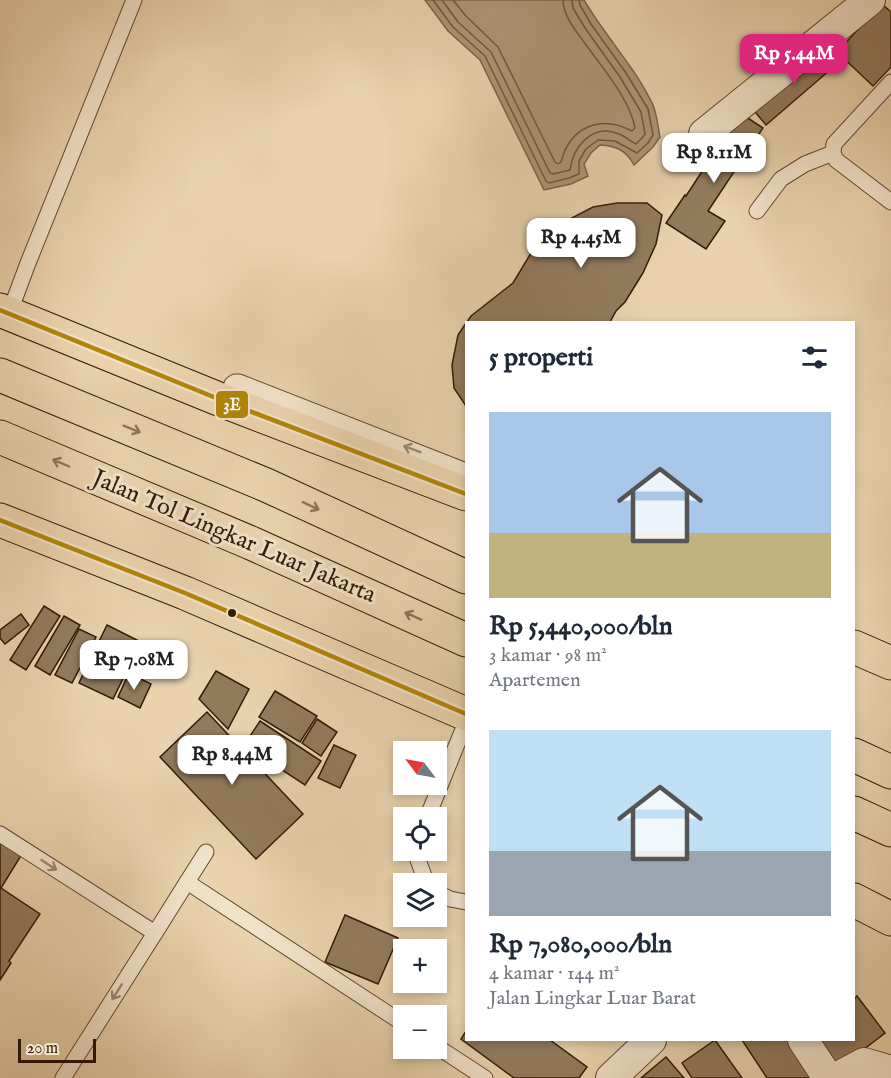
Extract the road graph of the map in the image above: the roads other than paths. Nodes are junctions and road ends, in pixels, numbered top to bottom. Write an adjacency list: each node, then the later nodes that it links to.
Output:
1 (134, 0): 8 (lane)
2 (870, 0): 4 (street)
3 (891, 82): 5 (lane)
4 (704, 134)
5 (833, 153): 6 (lane); 7 (lane)
6 (891, 202)
7 (757, 211)
8 (4, 312): 10 (main road)
9 (0, 375): 15 (main road, one-way to 15)
10 (226, 402): 12 (lane, one-way to 10); 13 (main road)
11 (0, 437): 16 (main road, Jalan Tol Lingkar Luar Jakarta, one-way to 11)
12 (465, 471)
13 (465, 494)
14 (0, 520): 19 (main road)
15 (465, 577)
16 (465, 640)
17 (855, 647): 18 (main road)
18 (891, 662)
19 (465, 714)
20 (465, 724): 23 (lane)
21 (855, 755): 22 (main road)
22 (891, 772)
23 (431, 807)
24 (855, 813): 25 (main road)
25 (891, 830)
26 (0, 834): 33 (lane, one-way to 33)
27 (206, 852): 28 (lane)
28 (187, 882): 33 (lane); 34 (lane)
29 (447, 898): 31 (lane)
30 (855, 901): 32 (main road)
31 (465, 902)
32 (891, 920)
33 (155, 933): 39 (lane, one-way to 39)
34 (393, 1017)
35 (650, 1041): 41 (street)
36 (804, 1041): 42 (street)
37 (447, 1053): 40 (lane)
38 (891, 1071): 43 (street)
39 (63, 1078)
40 (485, 1078)
41 (611, 1078)
42 (828, 1078)
43 (836, 1078)

